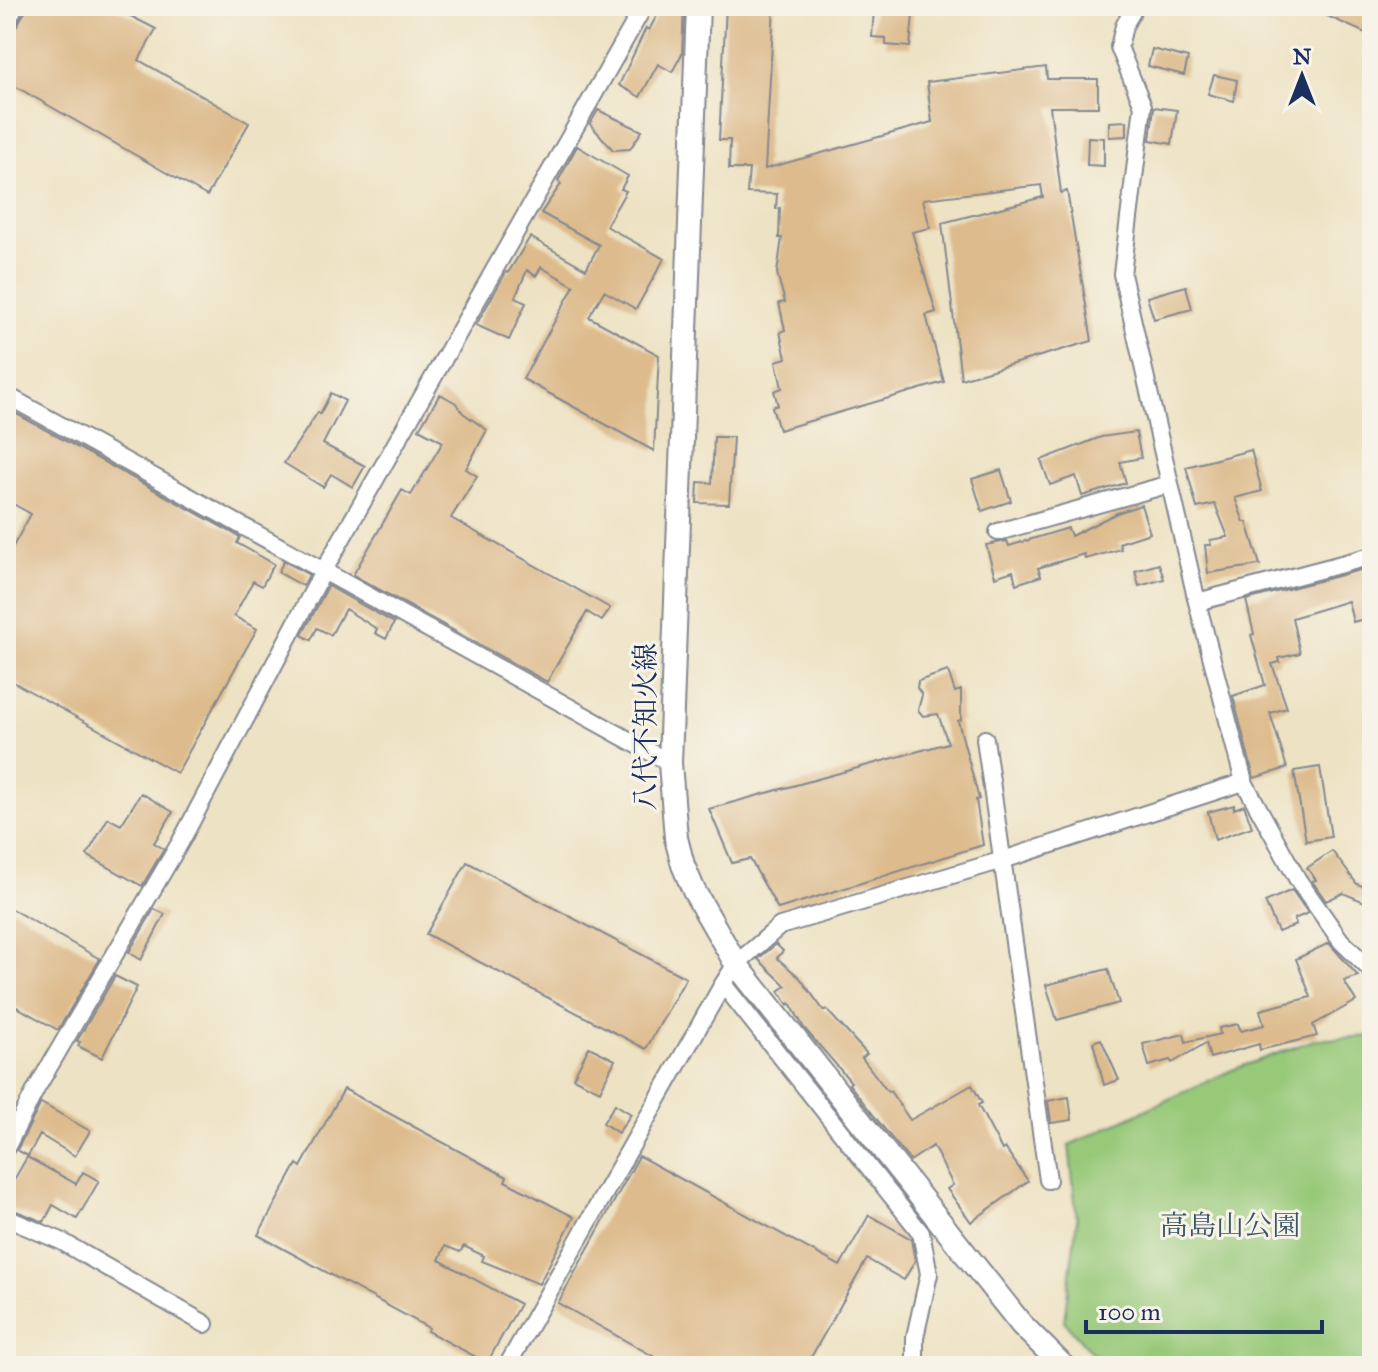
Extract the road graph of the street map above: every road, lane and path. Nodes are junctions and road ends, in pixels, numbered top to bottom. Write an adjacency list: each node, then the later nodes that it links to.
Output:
1 (15, 6): 5 (street)
2 (644, 6): 10 (street)
3 (698, 6): 13 (main road, 八代不知火線)
4 (1135, 6): 7 (street)
5 (6, 24)
6 (6, 395): 10 (street)
7 (1170, 484): 8 (street); 11 (street)
8 (998, 532)
9 (1372, 556): 11 (street)
10 (324, 570): 13 (street); 19 (street)
11 (1197, 602): 14 (street)
12 (985, 739): 15 (street)
13 (670, 763): 16 (main road, 八代不知火線)
14 (1244, 782): 15 (street); 17 (street)
15 (1003, 860): 16 (street); 20 (street)
16 (736, 964): 18 (street); 25 (main road, 八代不知火線)
17 (1372, 971)
18 (723, 984): 23 (street); 24 (street)
19 (6, 1148)
20 (1048, 1180)
21 (6, 1218): 22 (street)
22 (205, 1324)
23 (507, 1366)
24 (915, 1366)
25 (1063, 1366)

